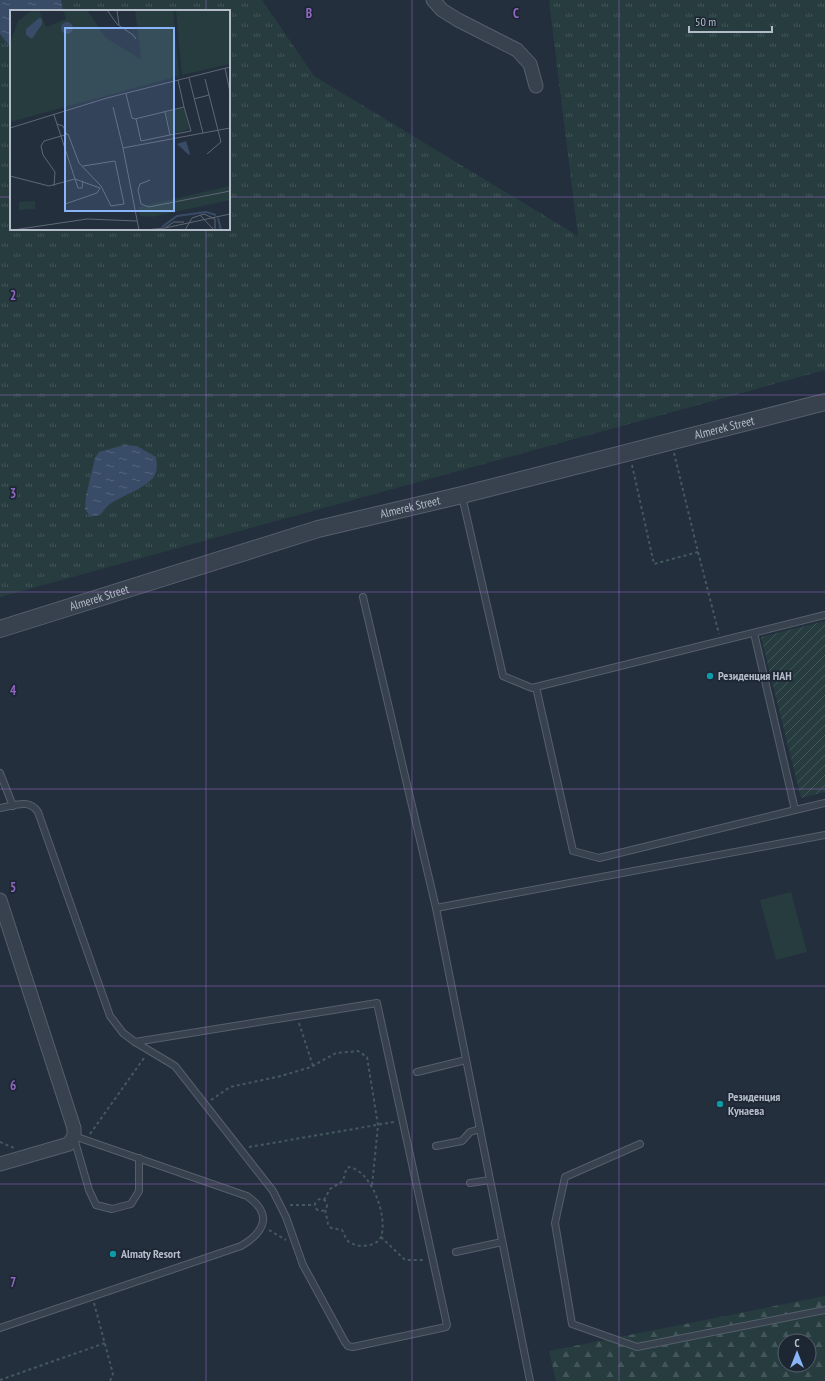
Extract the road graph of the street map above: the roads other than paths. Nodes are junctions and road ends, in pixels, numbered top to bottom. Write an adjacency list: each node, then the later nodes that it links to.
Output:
1 (433, 0): 2 (street)
2 (536, 86)
3 (825, 402): 4 (street, Almerek Street)
4 (462, 495): 7 (street, Almerek Street); 9 (lane)
5 (363, 597): 17 (lane)
6 (825, 616): 8 (lane)
7 (0, 629)
8 (754, 633): 9 (lane); 14 (lane)
9 (536, 687): 14 (lane)
10 (0, 773): 12 (lane)
11 (825, 803): 14 (lane)
12 (13, 806): 13 (lane); 18 (lane)
13 (0, 808)
14 (794, 810)
15 (825, 835): 17 (lane)
16 (0, 900): 22 (street)
17 (436, 908): 19 (lane)
18 (135, 1042): 18 (lane)
19 (466, 1060): 20 (lane); 21 (lane)
20 (417, 1072)
21 (480, 1129): 24 (lane); 27 (lane)
22 (80, 1138): 25 (lane); 25 (lane); 26 (street)
23 (640, 1144): 31 (lane)
24 (436, 1146)
25 (139, 1158): 32 (lane)
26 (0, 1164)
27 (490, 1180): 28 (lane); 29 (lane)
28 (470, 1184)
29 (502, 1242): 30 (lane); 33 (lane)
30 (456, 1252)
31 (825, 1310)
32 (0, 1328)
33 (530, 1381)

